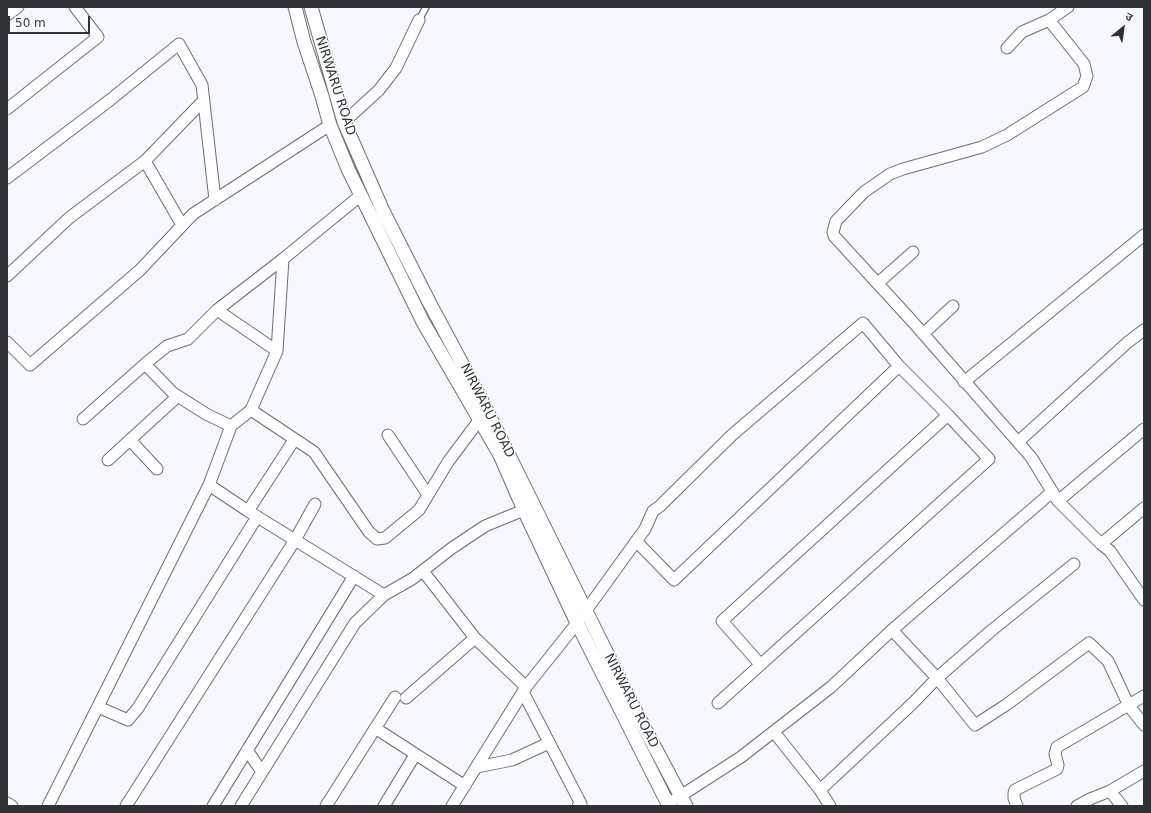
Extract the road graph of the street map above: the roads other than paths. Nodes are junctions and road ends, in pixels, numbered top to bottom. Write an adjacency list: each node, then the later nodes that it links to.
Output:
1 (18, 7): 7 (street)
2 (75, 7): 12 (street)
3 (295, 7): 14 (street, NIRWARU ROAD)
4 (311, 7): 13 (street, NIRWARU ROAD)
5 (426, 7): 8 (lane)
6 (1068, 7): 9 (street)
7 (7, 15)
8 (419, 20): 13 (street)
9 (1049, 20): 10 (street); 24 (street)
10 (1006, 48)
11 (203, 101): 15 (street); 16 (street); 18 (street)
12 (7, 109)
13 (344, 122): 14 (street); 62 (street, NIRWARU ROAD)
14 (330, 126): 17 (street, NIRWARU ROAD); 18 (street)
15 (145, 161): 19 (street); 23 (street)
16 (7, 178)
17 (361, 195): 22 (street); 38 (street, NIRWARU ROAD)
18 (214, 200): 19 (street)
19 (182, 225): 29 (street)
20 (1142, 240): 33 (street)
21 (913, 252): 24 (street)
22 (283, 259): 26 (street); 30 (street)
23 (7, 276)
24 (878, 284): 28 (street)
25 (953, 306): 28 (street)
26 (217, 310): 30 (street); 31 (street)
27 (1144, 330): 44 (street)
28 (923, 334): 33 (street)
29 (7, 342)
30 (277, 351): 35 (street)
31 (145, 364): 34 (street); 37 (street)
32 (899, 366): 36 (street); 55 (street); 55 (street)
33 (964, 382): 44 (street)
34 (178, 396): 39 (street); 42 (street)
35 (251, 410): 39 (street); 43 (street)
36 (948, 415): 66 (street); 66 (street)
37 (83, 419)
38 (480, 419): 48 (street); 52 (street, NIRWARU ROAD)
39 (231, 426): 47 (street)
40 (1142, 433): 49 (street)
41 (388, 435): 48 (street)
42 (130, 440): 45 (street); 46 (street)
43 (294, 440): 48 (street); 53 (street)
44 (1018, 442): 49 (street)
45 (108, 460)
46 (157, 469)
47 (208, 485): 53 (street); 72 (street)
48 (428, 495)
49 (1055, 496): 56 (street); 64 (street)
50 (316, 504): 54 (street)
51 (1144, 508): 56 (street)
52 (524, 510): 58 (street); 63 (street, NIRWARU ROAD)
53 (252, 514): 54 (street); 72 (street)
54 (295, 540): 59 (street); 91 (street)
55 (636, 541): 62 (street)
56 (1101, 544): 61 (street)
57 (1074, 564): 67 (street)
58 (423, 571): 60 (street); 65 (street)
59 (354, 576): 60 (street); 77 (street)
60 (384, 595): 81 (street)
61 (1143, 595)
62 (586, 609): 63 (street); 85 (street, NIRWARU ROAD)
63 (577, 623): 68 (street); 88 (street, NIRWARU ROAD)
64 (892, 630): 67 (street); 75 (street)
65 (475, 638): 68 (street); 74 (street)
66 (760, 664): 70 (street)
67 (937, 678): 71 (street); 83 (street)
68 (525, 690): 76 (street); 79 (street)
69 (1144, 696): 71 (street)
70 (718, 703)
71 (1128, 706): 73 (street); 99 (street)
72 (98, 707): 90 (street)
73 (1144, 725)
74 (375, 728): 78 (street); 94 (street)
75 (774, 732): 83 (street); 85 (street)
76 (549, 743): 79 (street); 97 (street)
77 (247, 750): 81 (street); 92 (street)
78 (415, 755): 82 (street); 95 (street)
79 (477, 767): 82 (street)
80 (1144, 771): 84 (street)
81 (262, 772): 93 (street)
82 (465, 786): 96 (street)
83 (820, 790): 98 (street)
84 (1110, 791): 86 (street); 101 (street)
85 (683, 801): 88 (street)
86 (1093, 802): 100 (street)
87 (7, 803): 89 (street)
88 (668, 805)
89 (12, 806)
90 (48, 806)
91 (126, 806)
92 (212, 806)
93 (241, 806)
94 (326, 806)
95 (384, 806)
96 (452, 806)
97 (578, 806)
98 (830, 806)
99 (1017, 806)
100 (1077, 806)
101 (1122, 806)

